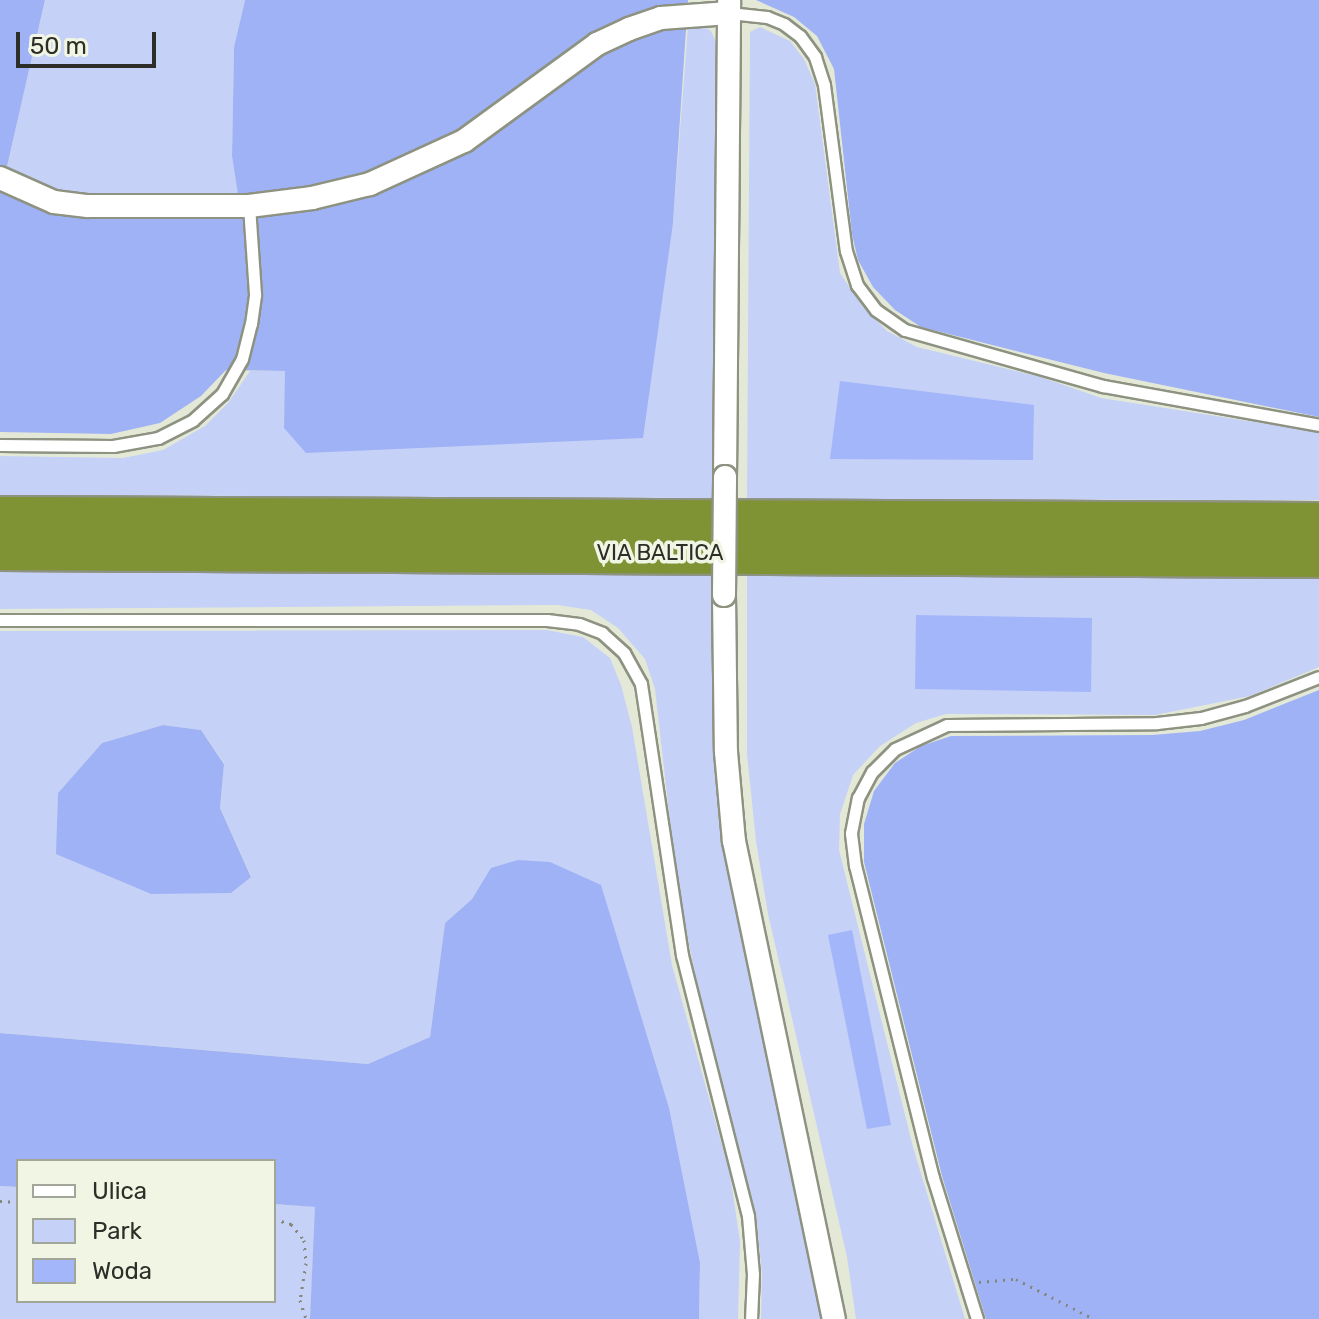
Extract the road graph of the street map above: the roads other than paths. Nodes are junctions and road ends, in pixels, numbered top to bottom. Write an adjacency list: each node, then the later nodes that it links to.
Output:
1 (729, 7): 3 (street); 4 (lane); 13 (street, bridge)
2 (0, 178): 3 (street)
3 (249, 206): 5 (lane)
4 (1319, 425)
5 (0, 445)
6 (0, 517): 7 (highway, VIA BALTICA)
7 (1319, 523)
8 (0, 550): 9 (highway, VIA BALTICA)
9 (1319, 557)
10 (0, 620): 12 (lane)
11 (1319, 677): 14 (lane)
12 (751, 1319)
13 (834, 1319)
14 (977, 1319)

